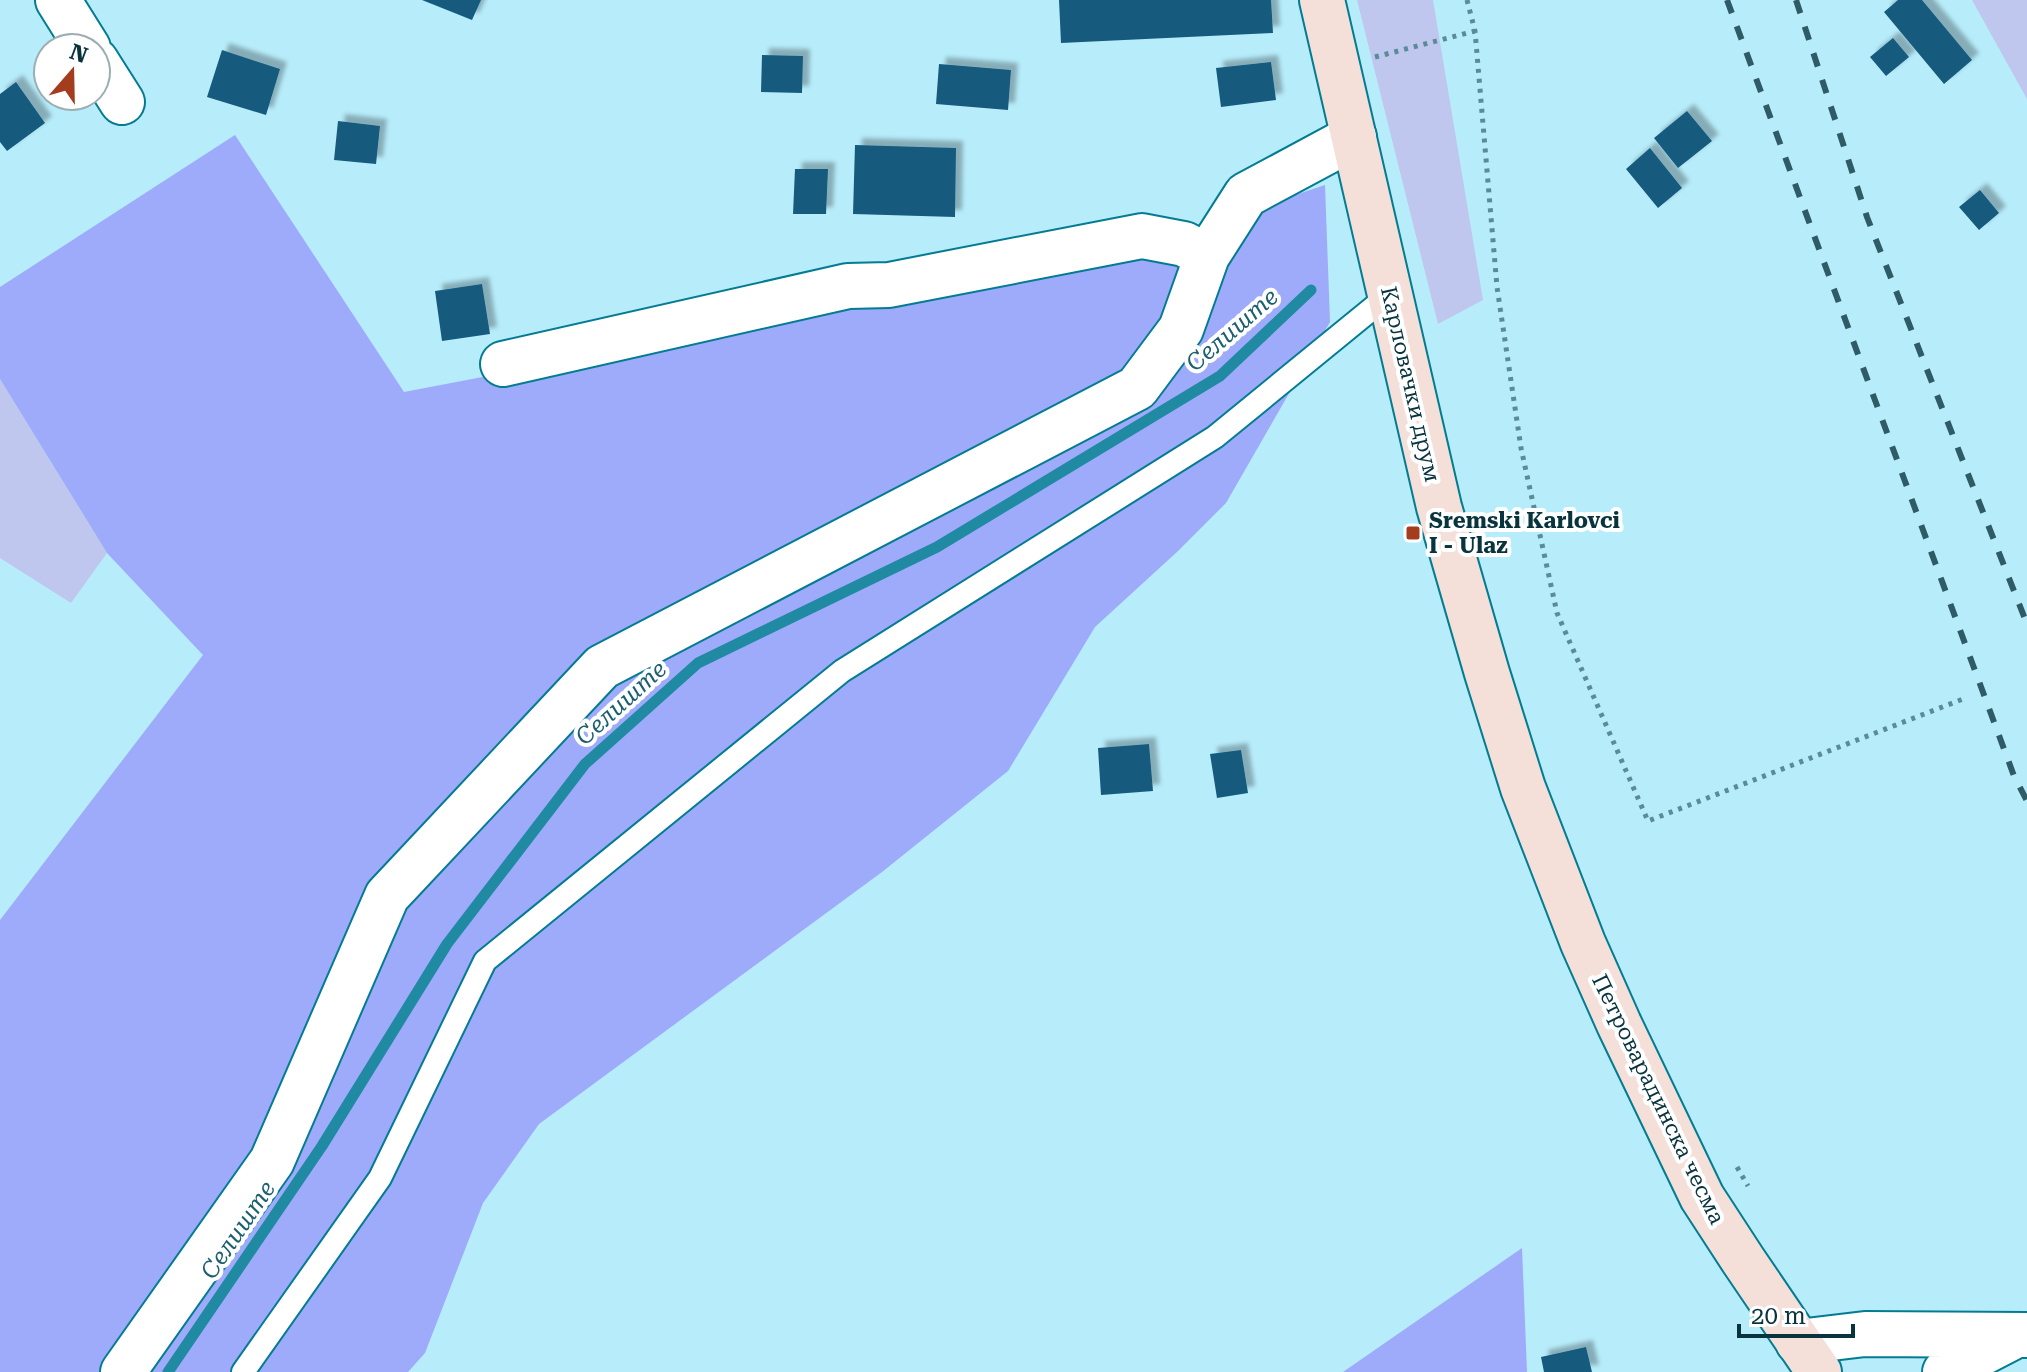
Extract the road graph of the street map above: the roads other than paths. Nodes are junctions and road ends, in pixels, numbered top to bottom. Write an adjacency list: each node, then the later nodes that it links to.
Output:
1 (58, 0): 3 (street)
2 (1322, 0): 6 (main road, Карловачки друм)
3 (78, 32)
4 (112, 86): 5 (street)
5 (122, 102)
6 (1354, 137): 7 (street); 8 (main road, Карловачки друм)
7 (1207, 256): 9 (street); 13 (street)
8 (1390, 294): 10 (main road, Карловачки друм); 14 (lane)
9 (503, 364)
10 (1583, 943): 12 (main road, Петроварадинска чесма)
11 (2022, 1334): 12 (street); 15 (street)
12 (1809, 1357)
13 (123, 1372)
14 (243, 1372)
15 (1945, 1372)

